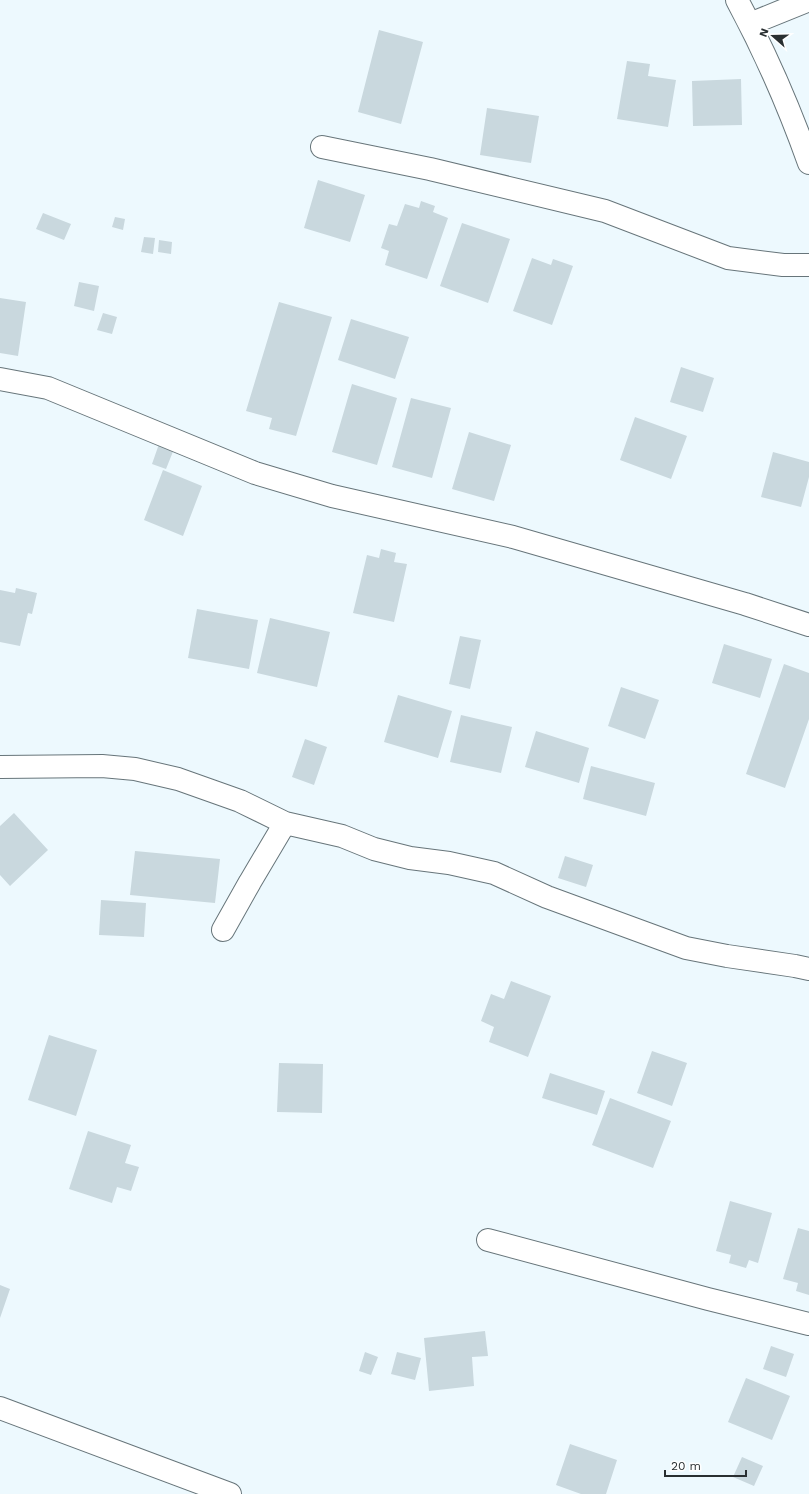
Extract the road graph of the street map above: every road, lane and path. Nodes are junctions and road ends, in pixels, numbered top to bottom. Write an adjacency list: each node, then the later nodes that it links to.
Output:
1 (737, 0): 3 (street)
2 (809, 0): 3 (street)
3 (750, 24): 5 (street)
4 (322, 147): 6 (street)
5 (809, 163)
6 (809, 265)
7 (0, 379): 8 (street)
8 (809, 625)
9 (0, 767): 10 (street)
10 (286, 823): 11 (street); 12 (street)
11 (223, 930)
12 (809, 970)
13 (488, 1240): 14 (street)
14 (809, 1324)
15 (0, 1408): 16 (street)
16 (230, 1494)

